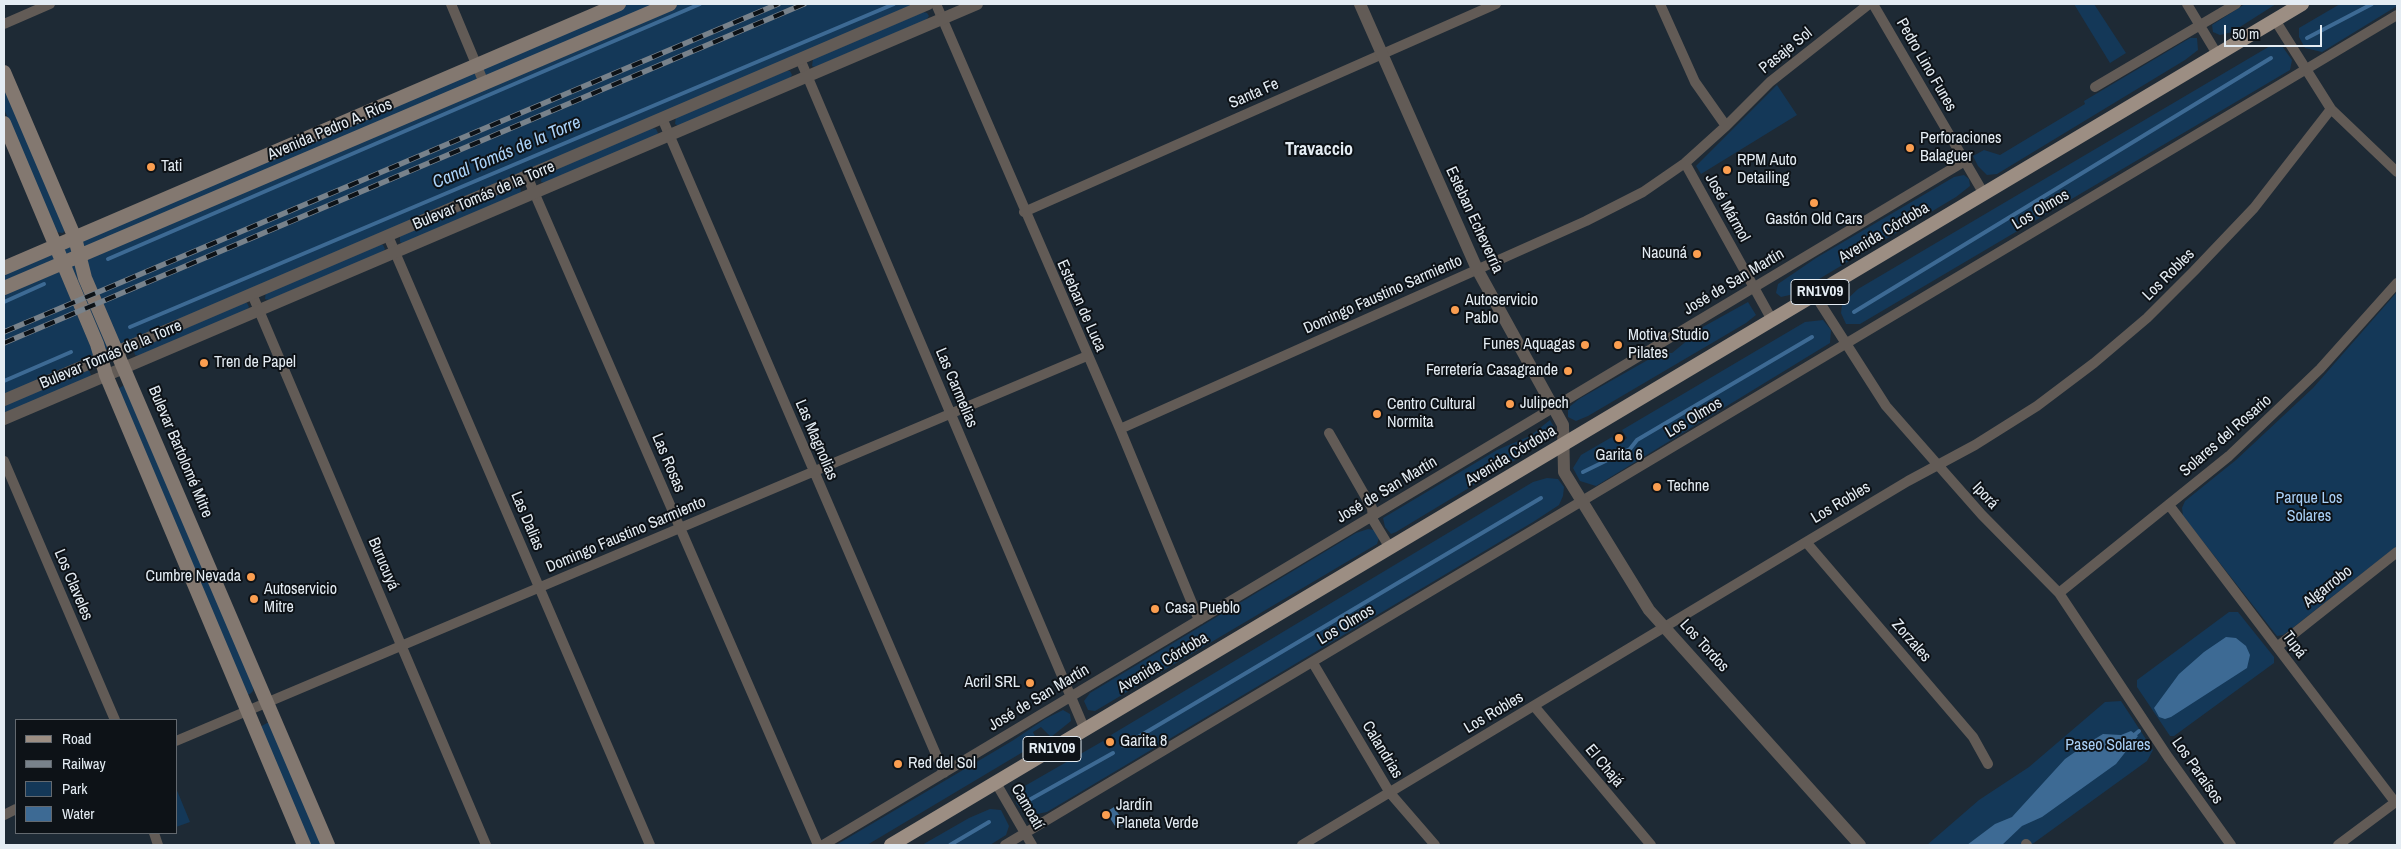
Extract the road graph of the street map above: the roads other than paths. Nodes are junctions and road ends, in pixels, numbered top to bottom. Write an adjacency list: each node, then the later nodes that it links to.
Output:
1 (50, 4): 19 (street)
2 (451, 4): 24 (street)
3 (619, 4): 24 (main road, Avenida Pedro A. Ríos)
4 (670, 4): 28 (main road, Avenida Pedro A. Ríos)
5 (928, 4): 23 (street, Bulevar Tomás de la Torre)
6 (936, 4): 17 (street, Esteban de Luca)
7 (977, 4): 17 (street, Bulevar Tomás de la Torre)
8 (1360, 4): 21 (street, Esteban Echeverría)
9 (1496, 4): 21 (street, Santa Fe)
10 (1660, 4): 33 (street)
11 (1869, 4): 33 (street, Pasaje Sol)
12 (1873, 4): 35 (street, Pedro Lino Funes)
13 (2187, 4): 20 (street)
14 (2236, 4): 20 (street)
15 (2302, 4): 18 (main road, Avenida Córdoba / RN1V09)
16 (2397, 15): 25 (street, Los Olmos)
17 (942, 19): 27 (street, Bulevar Tomás de la Torre); 41 (street, Esteban de Luca)
18 (2275, 20): 22 (main road, Avenida Córdoba / RN1V09); 25 (street)
19 (4, 24)
20 (2200, 26): 22 (street); 29 (street)
21 (1382, 54): 41 (street, Santa Fe); 49 (street, Esteban Echeverría)
22 (2218, 54): 40 (main road, Avenida Córdoba / RN1V09)
23 (800, 59): 27 (street, Las Carmelias); 31 (street, Bulevar Tomás de la Torre)
24 (477, 65): 28 (street); 43 (main road, Avenida Pedro A. Ríos)
25 (2306, 69): 30 (street); 57 (street, Los Olmos)
26 (4, 72): 43 (main road, Bulevar Bartolomé Mitre)
27 (807, 76): 34 (street, Bulevar Tomás de la Torre); 65 (street, Las Carmelias)
28 (484, 83): 46 (main road, Avenida Pedro A. Ríos)
29 (2095, 87)
30 (2331, 109): 37 (street); 71 (street, Los Robles)
31 (662, 118): 34 (street, Las Magnolias); 38 (street, Bulevar Tomás de la Torre)
32 (4, 122): 44 (main road)
33 (1726, 126): 36 (street, Domingo Faustino Sarmiento)
34 (669, 134): 39 (street, Bulevar Tomás de la Torre); 72 (street, Las Magnolias)
35 (1965, 161): 40 (street, Pedro Lino Funes); 52 (street, José de San Martín)
36 (1685, 163): 49 (street, Domingo Faustino Sarmiento); 52 (street, José Mármol)
37 (2397, 172)
38 (527, 176): 39 (street, Las Rosas); 42 (street, Bulevar Tomás de la Torre)
39 (534, 192): 45 (street, Bulevar Tomás de la Torre); 76 (street, Las Rosas)
40 (1984, 194): 54 (main road, Avenida Córdoba / RN1V09)
41 (1024, 212): 59 (street, Esteban de Luca)
42 (388, 236): 45 (street, Las Dalias); 53 (street, Bulevar Tomás de la Torre)
43 (75, 238): 44 (main road, Avenida Pedro A. Ríos); 46 (main road, Bulevar Bartolomé Mitre)
44 (56, 246): 47 (main road); 48 (main road, Avenida Pedro A. Ríos)
45 (395, 251): 55 (street, Bulevar Tomás de la Torre); 80 (street, Las Dalias)
46 (81, 256): 47 (main road, Avenida Pedro A. Ríos); 58 (main road, Bulevar Bartolomé Mitre)
47 (63, 263): 51 (main road, Avenida Pedro A. Ríos); 60 (main road)
48 (4, 268)
49 (1477, 270): 64 (street, Esteban Echeverría); 67 (street, Domingo Faustino Sarmiento)
50 (2397, 283): 74 (street, Solares del Rosario)
51 (4, 288)
52 (1754, 288): 56 (street, José Mármol); 64 (street, José de San Martín)
53 (252, 294): 55 (street, Burucuyá); 58 (street, Bulevar Tomás de la Torre)
54 (1814, 295): 56 (main road, Avenida Córdoba / RN1V09); 57 (street, Iporá)
55 (258, 310): 61 (street, Bulevar Tomás de la Torre); 84 (street, Burucuyá)
56 (1772, 320): 69 (main road, Avenida Córdoba / RN1V09)
57 (1847, 344): 71 (street, Iporá); 73 (street, Los Olmos)
58 (117, 351): 60 (street, Bulevar Tomás de la Torre); 61 (main road, Bulevar Bartolomé Mitre)
59 (1087, 356): 65 (street, Domingo Faustino Sarmiento); 67 (street, Esteban de Luca)
60 (101, 358): 62 (main road); 63 (street, Bulevar Tomás de la Torre)
61 (125, 368): 62 (street, Bulevar Tomás de la Torre); 88 (main road, Bulevar Bartolomé Mitre)
62 (106, 375): 66 (street, Bulevar Tomás de la Torre); 90 (main road)
63 (4, 400)
64 (1554, 407): 69 (street, Esteban Echeverría); 75 (street, José de San Martín)
65 (951, 413): 72 (street, Domingo Faustino Sarmiento); 87 (street, Las Carmelias)
66 (4, 419)
67 (1120, 429): 82 (street, Esteban de Luca)
68 (1329, 434): 75 (street)
69 (1563, 446): 73 (street, Los Tordos); 78 (main road, Avenida Córdoba / RN1V09)
70 (4, 461): 92 (street, Los Claveles)
71 (1937, 466): 77 (street, Los Robles); 81 (street, Iporá)
72 (814, 471): 76 (street, Domingo Faustino Sarmiento); 96 (street, Las Magnolias)
73 (1582, 502): 83 (street, Los Tordos); 86 (street, Los Olmos)
74 (2169, 506): 81 (street, Solares del Rosario); 85 (street, Tupá)
75 (1373, 516): 78 (street); 82 (street, José de San Martín)
76 (680, 528): 80 (street, Domingo Faustino Sarmiento); 105 (street, Las Rosas)
77 (1806, 542): 83 (street, Los Robles); 95 (street, Zorzales)
78 (1390, 548): 93 (main road, Avenida Córdoba / RN1V09)
79 (2397, 552): 85 (street, Algarrobo)
80 (539, 587): 84 (street, Domingo Faustino Sarmiento); 104 (street, Las Dalias)
81 (2059, 593): 91 (street, Iporá)
82 (1199, 620): 87 (street, José de San Martín)
83 (1665, 628): 89 (street, Los Robles); 113 (street, Los Tordos)
84 (401, 646): 88 (street, Domingo Faustino Sarmiento); 103 (street, Burucuyá)
85 (2277, 647): 99 (street, Tupá)
86 (1313, 663): 98 (street, Calandrias); 100 (street, Los Olmos)
87 (1071, 697): 93 (street, Las Carmelias); 96 (street, José de San Martín)
88 (267, 702): 90 (street, Domingo Faustino Sarmiento); 102 (main road, Bulevar Bartolomé Mitre)
89 (1534, 706): 98 (street, Los Robles); 112 (street, El Chajá)
90 (247, 711): 94 (street, Domingo Faustino Sarmiento); 101 (main road)
91 (2139, 713): 114 (street, Los Paraísos)
92 (115, 719)
93 (1085, 730): 97 (main road, Avenida Córdoba / RN1V09)
94 (178, 740)
95 (1988, 764)
96 (944, 773): 106 (street, José de San Martín)
97 (996, 783): 100 (street, Camoatí); 107 (main road, Avenida Córdoba / RN1V09)
98 (1390, 793): 110 (street, Los Robles); 111 (street, Calandrias)
99 (2396, 802): 115 (street)
100 (1025, 833): 108 (street, Los Olmos); 109 (street, Camoatí)
101 (304, 845)
102 (328, 845)
103 (486, 845)
104 (650, 845)
105 (818, 845)
106 (823, 845)
107 (891, 845)
108 (1005, 845)
109 (1032, 845)
110 (1302, 845)
111 (1435, 845)
112 (1651, 845)
113 (1860, 845)
114 (2231, 845)
115 (2338, 845)

